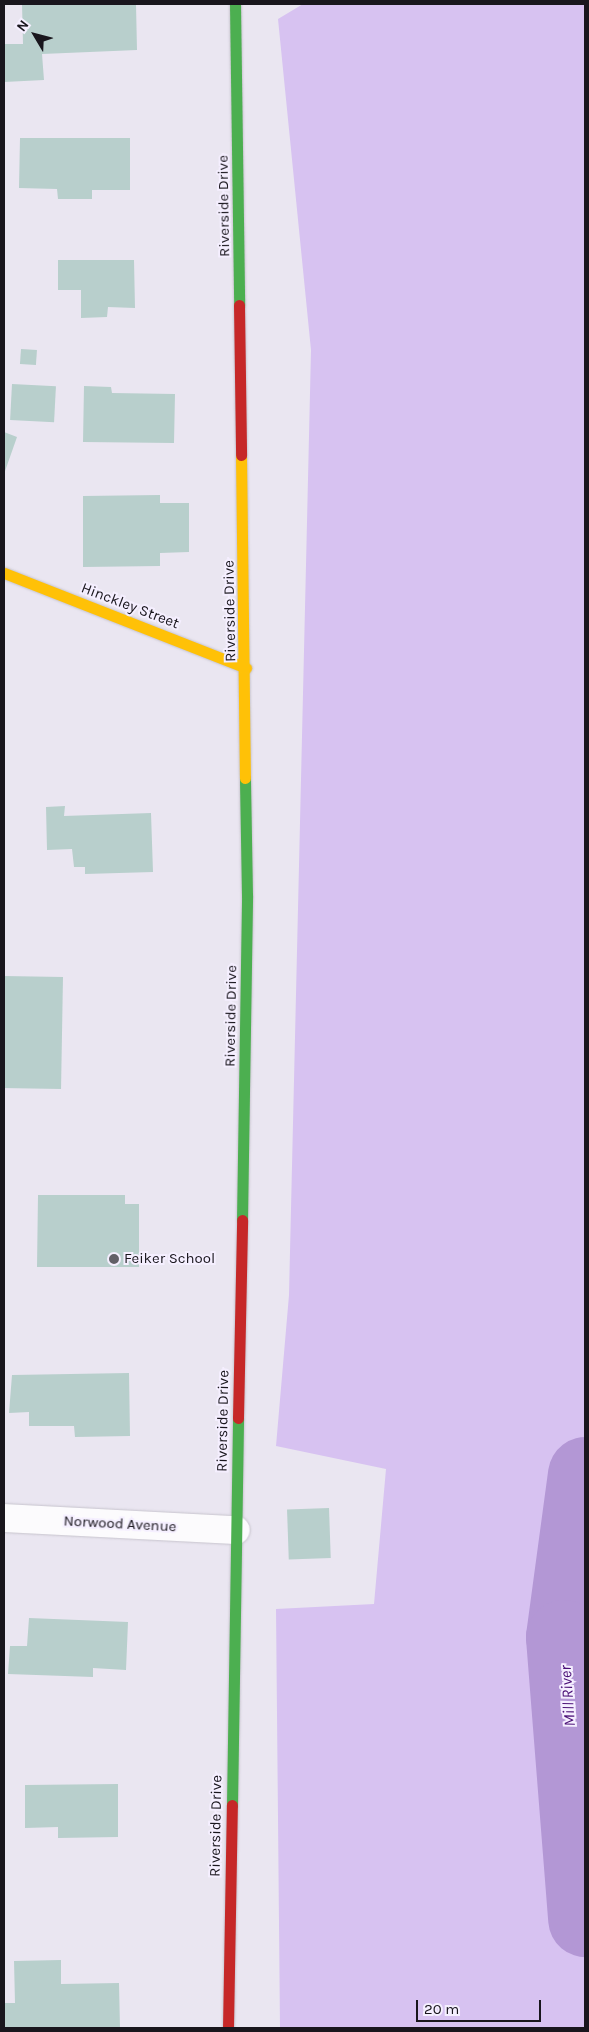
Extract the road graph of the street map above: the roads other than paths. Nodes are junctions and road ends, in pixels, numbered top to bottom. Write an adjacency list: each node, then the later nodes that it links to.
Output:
1 (235, 4): 3 (street, Riverside Drive)
2 (4, 573): 3 (street, Hinckley Street)
3 (246, 668): 5 (street, Riverside Drive)
4 (4, 1518): 5 (street, Norwood Avenue)
5 (236, 1530): 6 (street, Riverside Drive)
6 (228, 2028)

